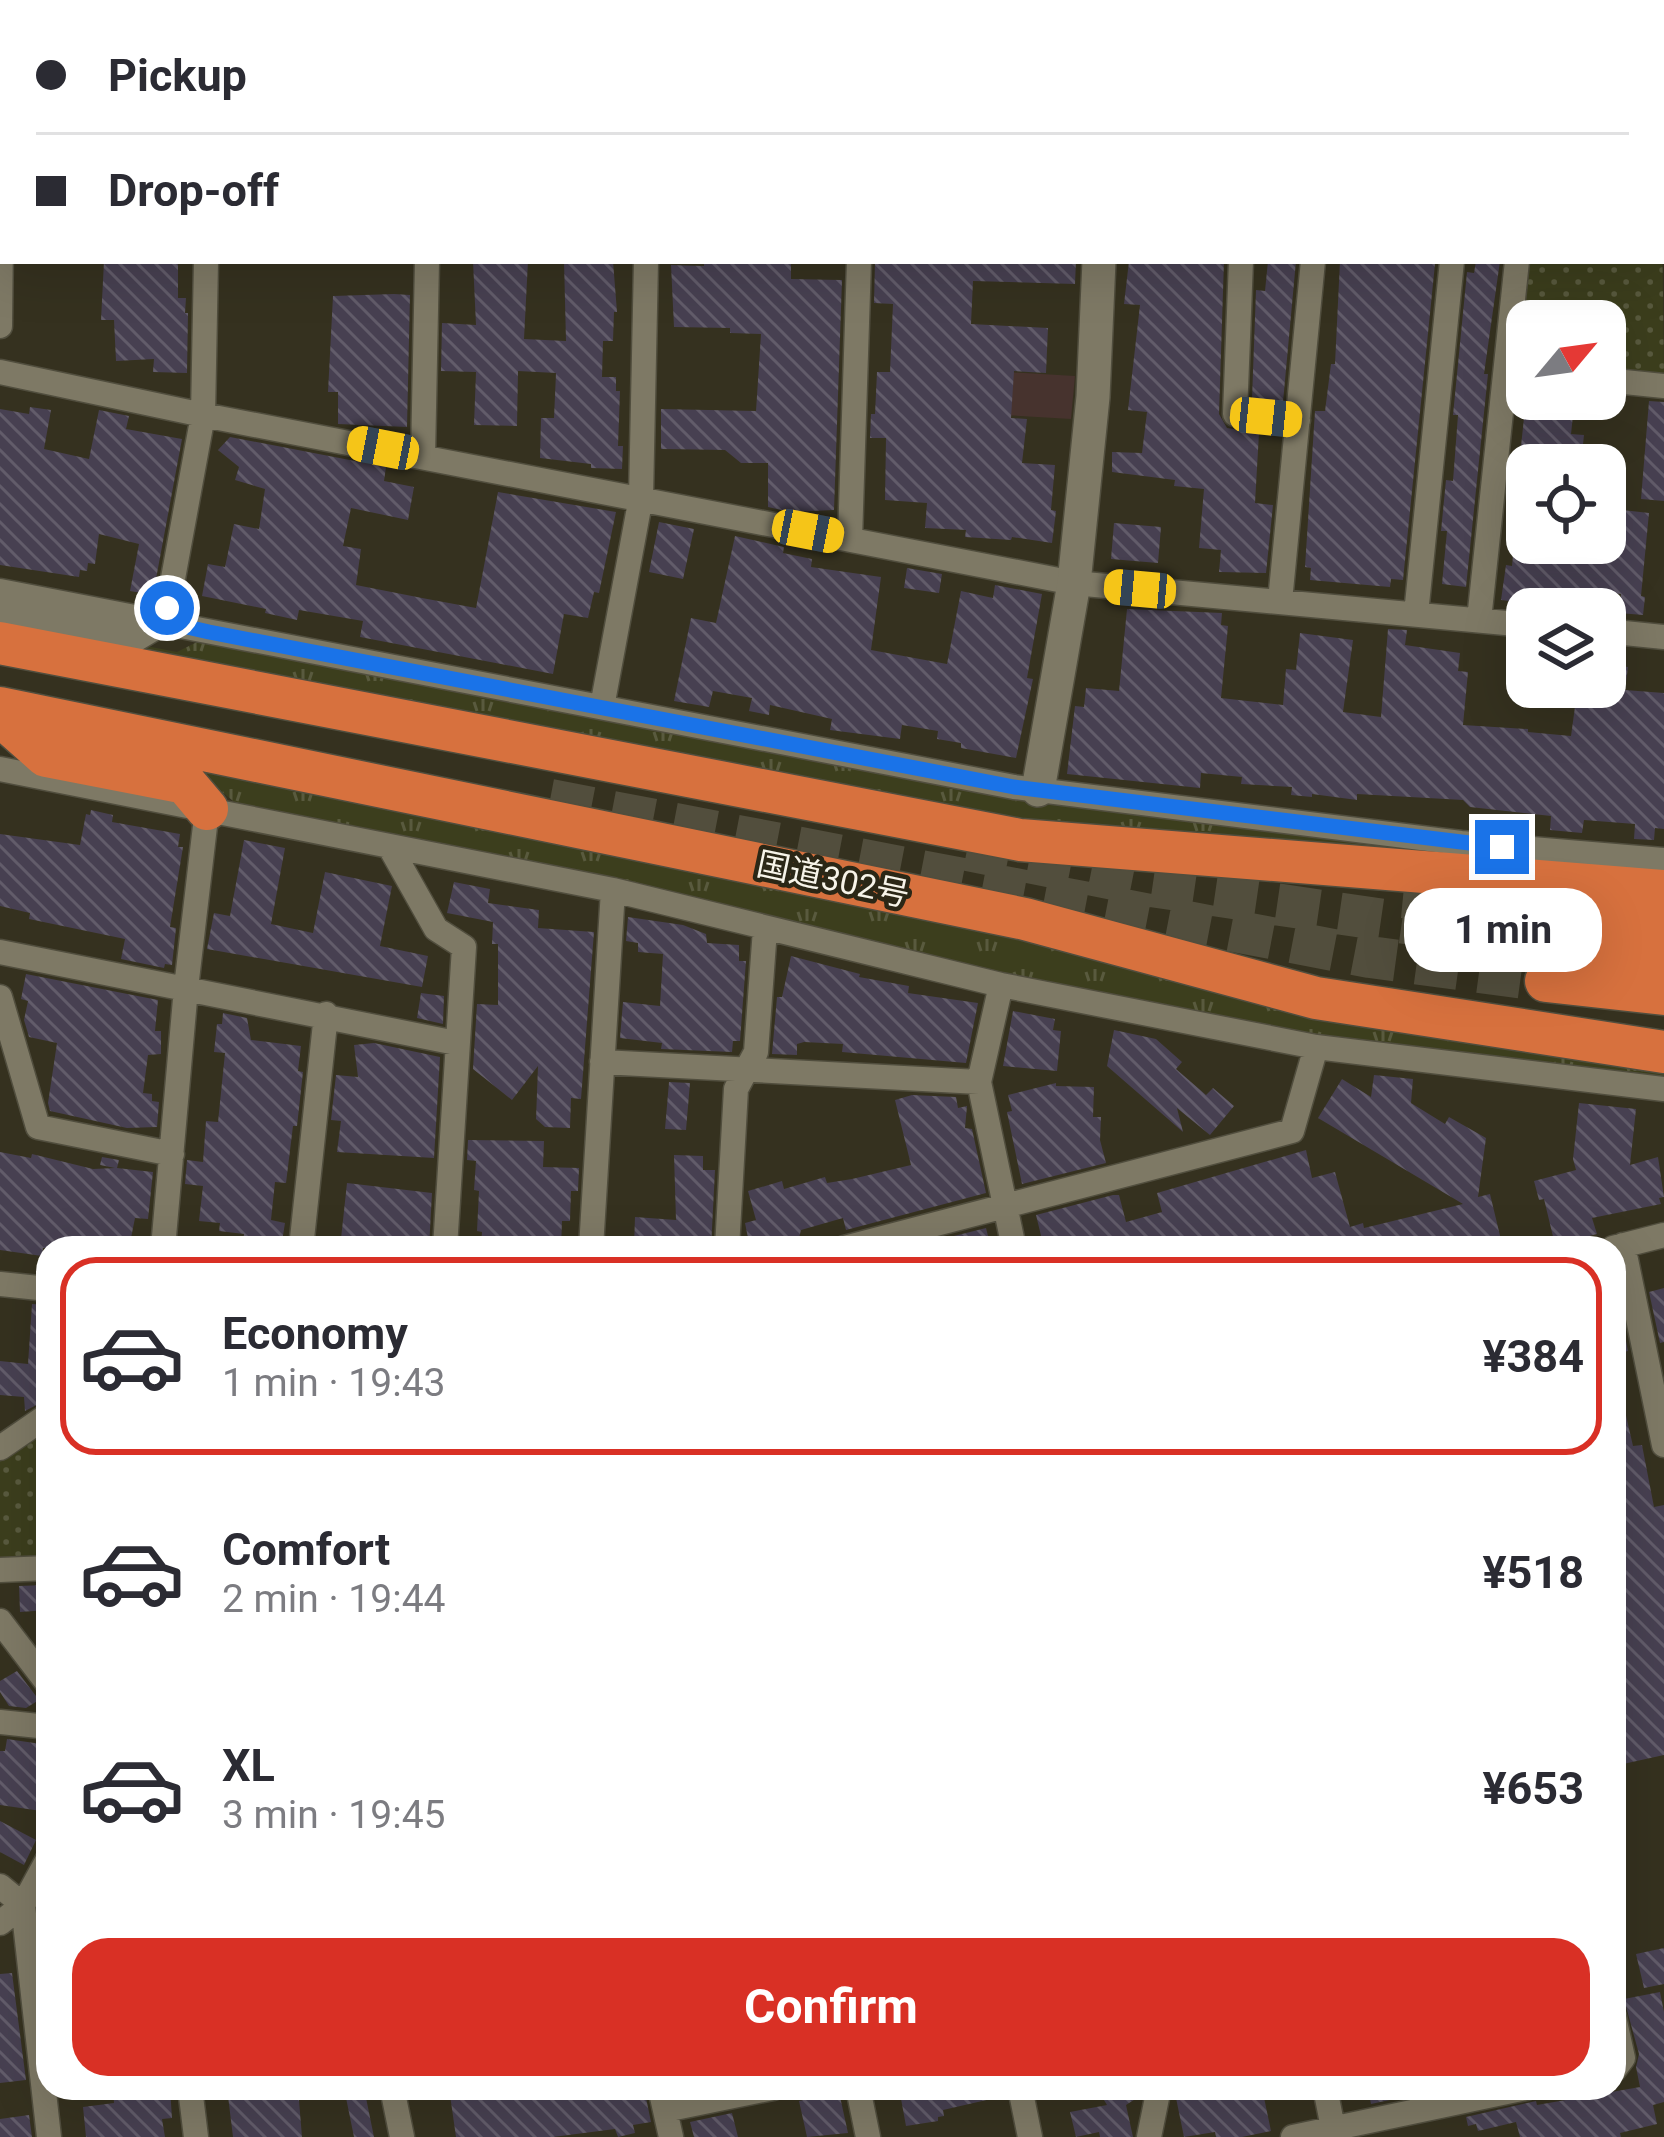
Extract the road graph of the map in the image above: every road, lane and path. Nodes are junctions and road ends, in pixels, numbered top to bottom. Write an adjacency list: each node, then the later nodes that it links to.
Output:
1 (1, 264): 12 (street)
2 (206, 264): 16 (street)
3 (427, 264): 19 (street)
4 (646, 264): 20 (street)
5 (859, 264): 21 (street)
6 (1099, 264): 22 (street)
7 (1241, 264): 18 (street)
8 (1313, 264): 18 (street)
9 (1452, 264): 26 (street)
10 (1517, 264): 11 (street)
11 (1517, 300)
12 (0, 326)
13 (0, 371): 16 (street)
14 (1626, 382): 15 (street)
15 (1664, 386)
16 (203, 415): 19 (street); 28 (street)
17 (1510, 420): 27 (street)
18 (1298, 421): 24 (street)
19 (423, 456): 20 (street)
20 (641, 497): 21 (street); 33 (street)
21 (850, 539): 22 (street)
22 (1074, 583): 24 (street); 36 (street)
23 (0, 591): 28 (street)
24 (1280, 601): 26 (street)
25 (0, 613): 28 (street)
26 (1416, 614): 27 (street)
27 (1480, 620): 29 (street)
28 (165, 622): 33 (street)
29 (1506, 623)
30 (1626, 633): 31 (street)
31 (1664, 637)
32 (0, 643): 41 (highway)
33 (602, 707): 36 (street)
34 (0, 712): 37 (highway); 55 (highway, 国道302号)
35 (0, 769): 37 (street)
36 (1038, 790): 39 (street)
37 (207, 809): 38 (street); 48 (street)
38 (391, 849): 40 (street); 53 (street)
39 (1664, 860)
40 (613, 890): 43 (street); 56 (street)
41 (1664, 891)
42 (1664, 922): 46 (highway)
43 (765, 929): 47 (street); 57 (street)
44 (0, 952): 48 (street)
45 (1664, 957): 46 (highway)
46 (1550, 962): 49 (highway); 52 (highway)
47 (1001, 985): 54 (street); 58 (street)
48 (186, 988): 51 (street); 60 (street)
49 (1664, 994)
50 (0, 997): 60 (street)
51 (326, 1014): 53 (street); 64 (street)
52 (1664, 1025)
53 (456, 1043): 65 (street)
54 (1316, 1047): 59 (street); 61 (street)
55 (1664, 1052)
56 (602, 1062): 57 (street); 66 (street)
57 (747, 1069): 58 (street); 67 (street)
58 (979, 1082): 61 (street)
59 (1664, 1088)
60 (172, 1154): 63 (street)
61 (1005, 1207): 68 (street); 69 (street)
62 (1664, 1235): 70 (street)
63 (165, 1236)
64 (302, 1236)
65 (446, 1236)
66 (592, 1236)
67 (728, 1236)
68 (891, 1236)
69 (1011, 1236)
70 (1626, 1245)
71 (1626, 1281): 75 (street)
72 (0, 1284): 73 (street)
73 (36, 1288)
74 (12, 1431): 76 (street)
75 (1664, 1444)
76 (0, 1448)
77 (36, 1568): 78 (street)
78 (0, 1570)
79 (0, 1621): 80 (street)
80 (36, 1668)
81 (0, 1722): 82 (street)
82 (36, 1726)
83 (36, 1881): 85 (street)
84 (0, 1886): 85 (street)
85 (23, 1905): 86 (street); 87 (street)
86 (0, 1923)
87 (36, 2017)
88 (46, 2100): 100 (street)
89 (191, 2100): 101 (street)
90 (394, 2100): 102 (street)
91 (720, 2100): 97 (street)
92 (860, 2100): 103 (street)
93 (1022, 2100): 104 (street)
94 (1157, 2100): 105 (street)
95 (1327, 2100): 98 (street)
96 (1450, 2100): 99 (street)
97 (665, 2121)
98 (1333, 2128): 99 (street); 106 (street)
99 (1371, 2129)
100 (50, 2137)
101 (196, 2137)
102 (402, 2137)
103 (868, 2137)
104 (1030, 2137)
105 (1149, 2137)
106 (1293, 2137)

